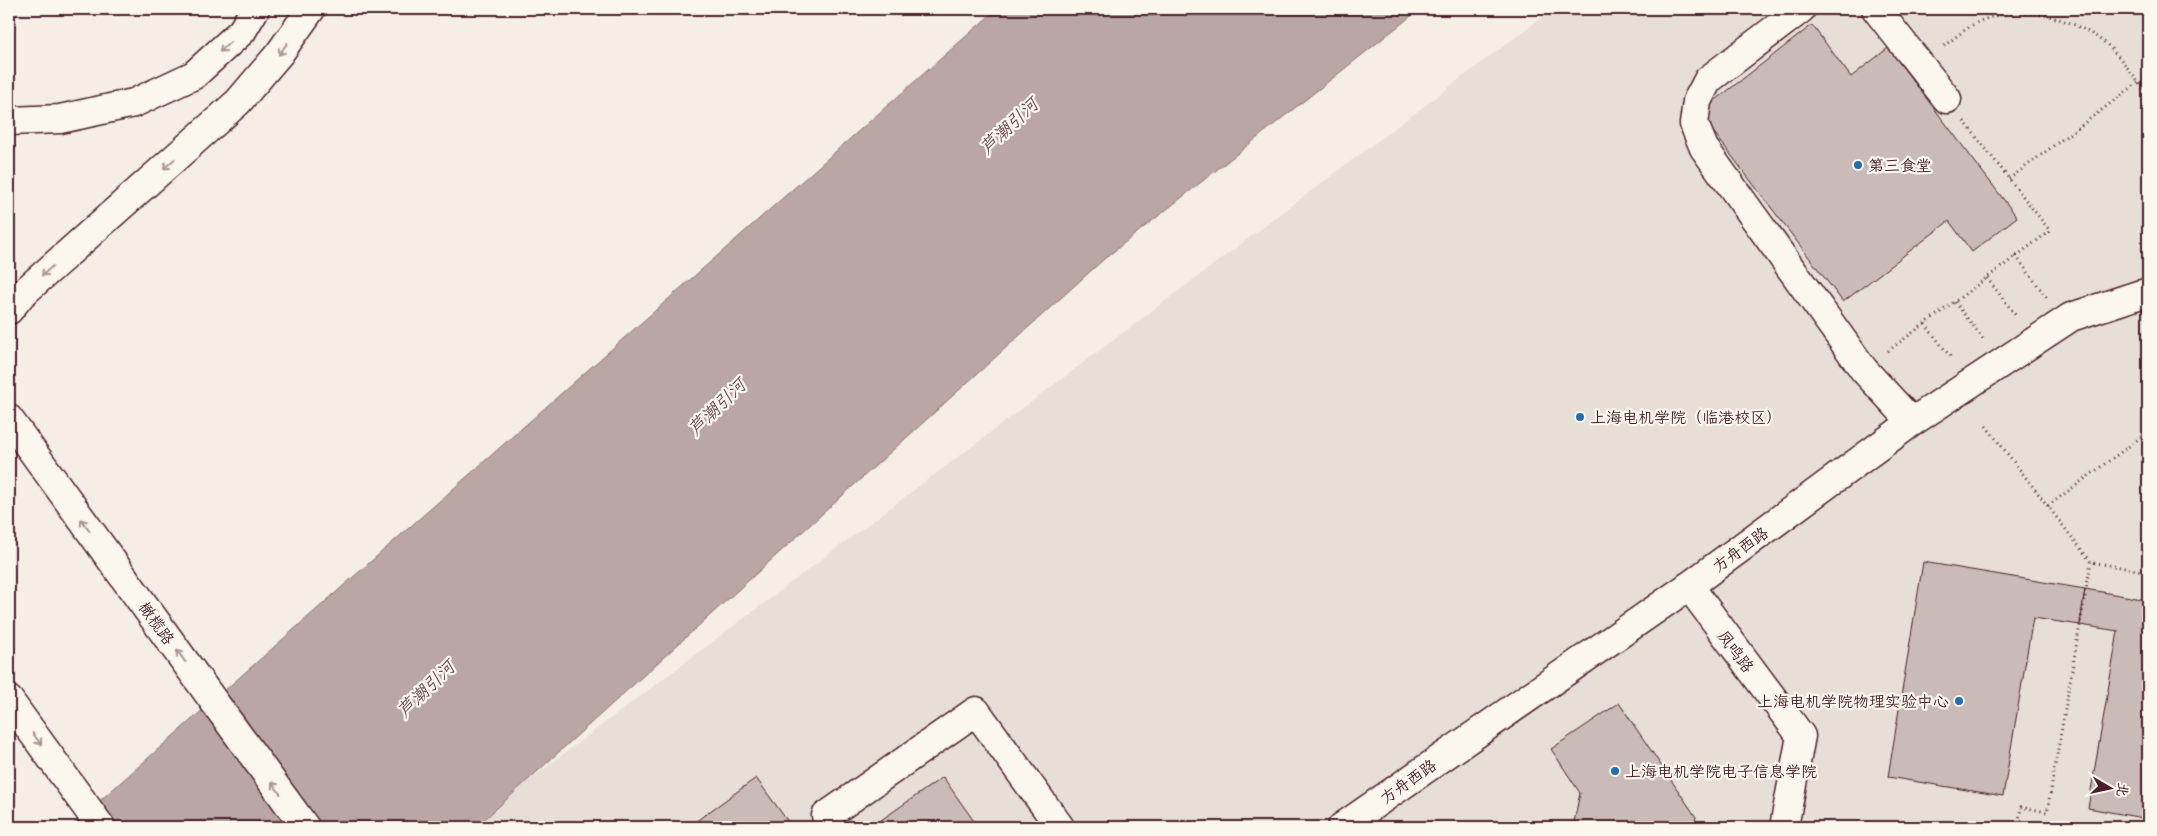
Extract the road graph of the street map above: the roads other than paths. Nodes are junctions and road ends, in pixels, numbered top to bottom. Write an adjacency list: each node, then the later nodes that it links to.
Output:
1 (255, 9): 6 (main road, one-way to 6)
2 (311, 9): 8 (main road, one-way to 8)
3 (1801, 9): 10 (main road)
4 (1876, 9): 5 (main road)
5 (1947, 99)
6 (9, 122)
7 (2148, 295): 10 (main road, 方舟西路)
8 (9, 310)
9 (9, 419): 15 (main road, 橄榄路, one-way to 9)
10 (1912, 422): 11 (main road, 方舟西路)
11 (1689, 586): 17 (main road, 方舟西路); 18 (main road, 凤鸣路)
12 (9, 700): 14 (main road, one-way to 14)
13 (826, 816): 16 (main road)
14 (101, 827)
15 (305, 827)
16 (1060, 827)
17 (1342, 827)
18 (1784, 827)

